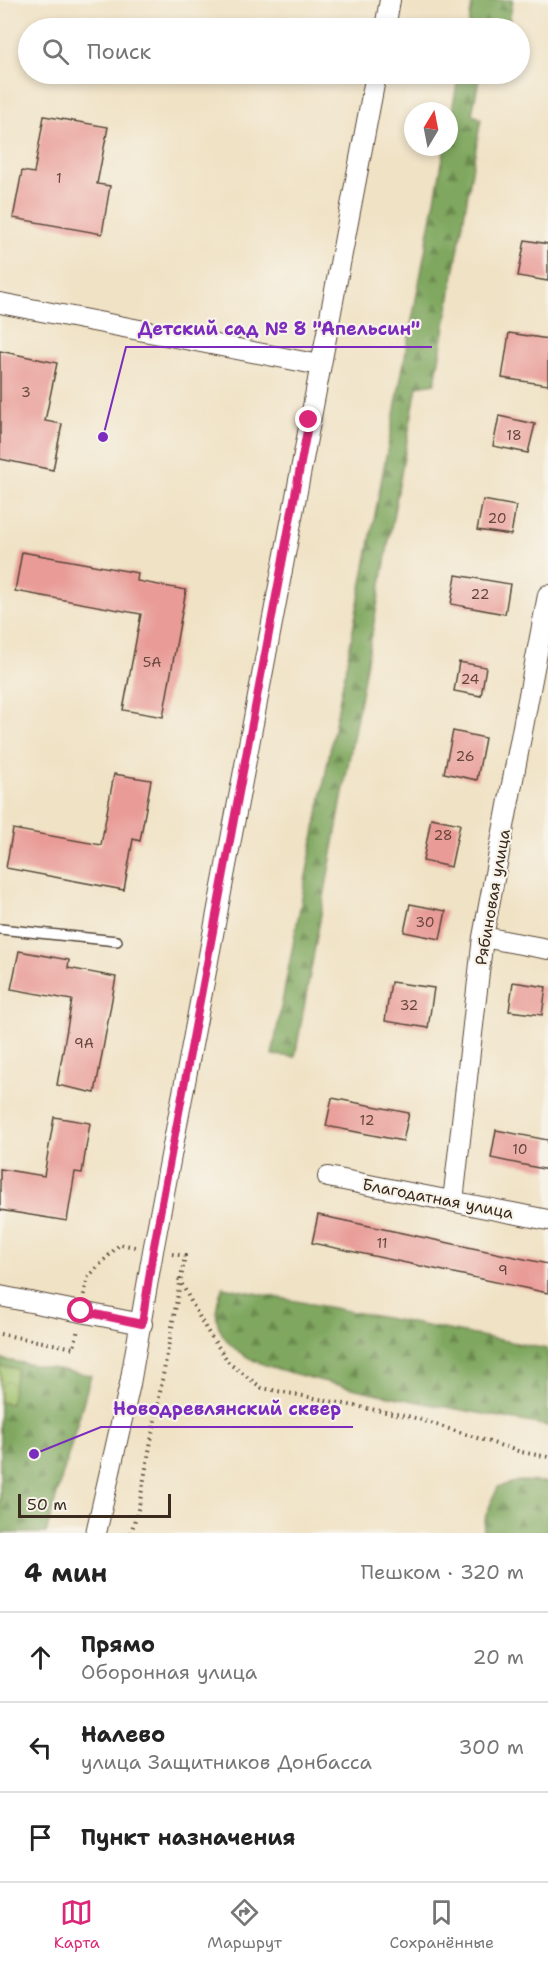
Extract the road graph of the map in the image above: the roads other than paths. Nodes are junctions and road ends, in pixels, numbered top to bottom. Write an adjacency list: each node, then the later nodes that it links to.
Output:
1 (390, 0): 2 (street)
2 (387, 18)
3 (374, 84): 5 (street)
4 (0, 303): 5 (street)
5 (320, 364): 16 (street)
6 (548, 595): 7 (street, Рябиновая улица)
7 (538, 695): 9 (street, Рябиновая улица)
8 (0, 929): 10 (lane)
9 (483, 937): 11 (street); 13 (street, Рябиновая улица)
10 (117, 941)
11 (548, 949)
12 (328, 1177): 13 (street, Благодатная улица)
13 (453, 1201): 14 (street, Благодатная улица)
14 (548, 1220)
15 (0, 1296): 16 (street)
16 (142, 1324): 17 (street)
17 (96, 1533)

